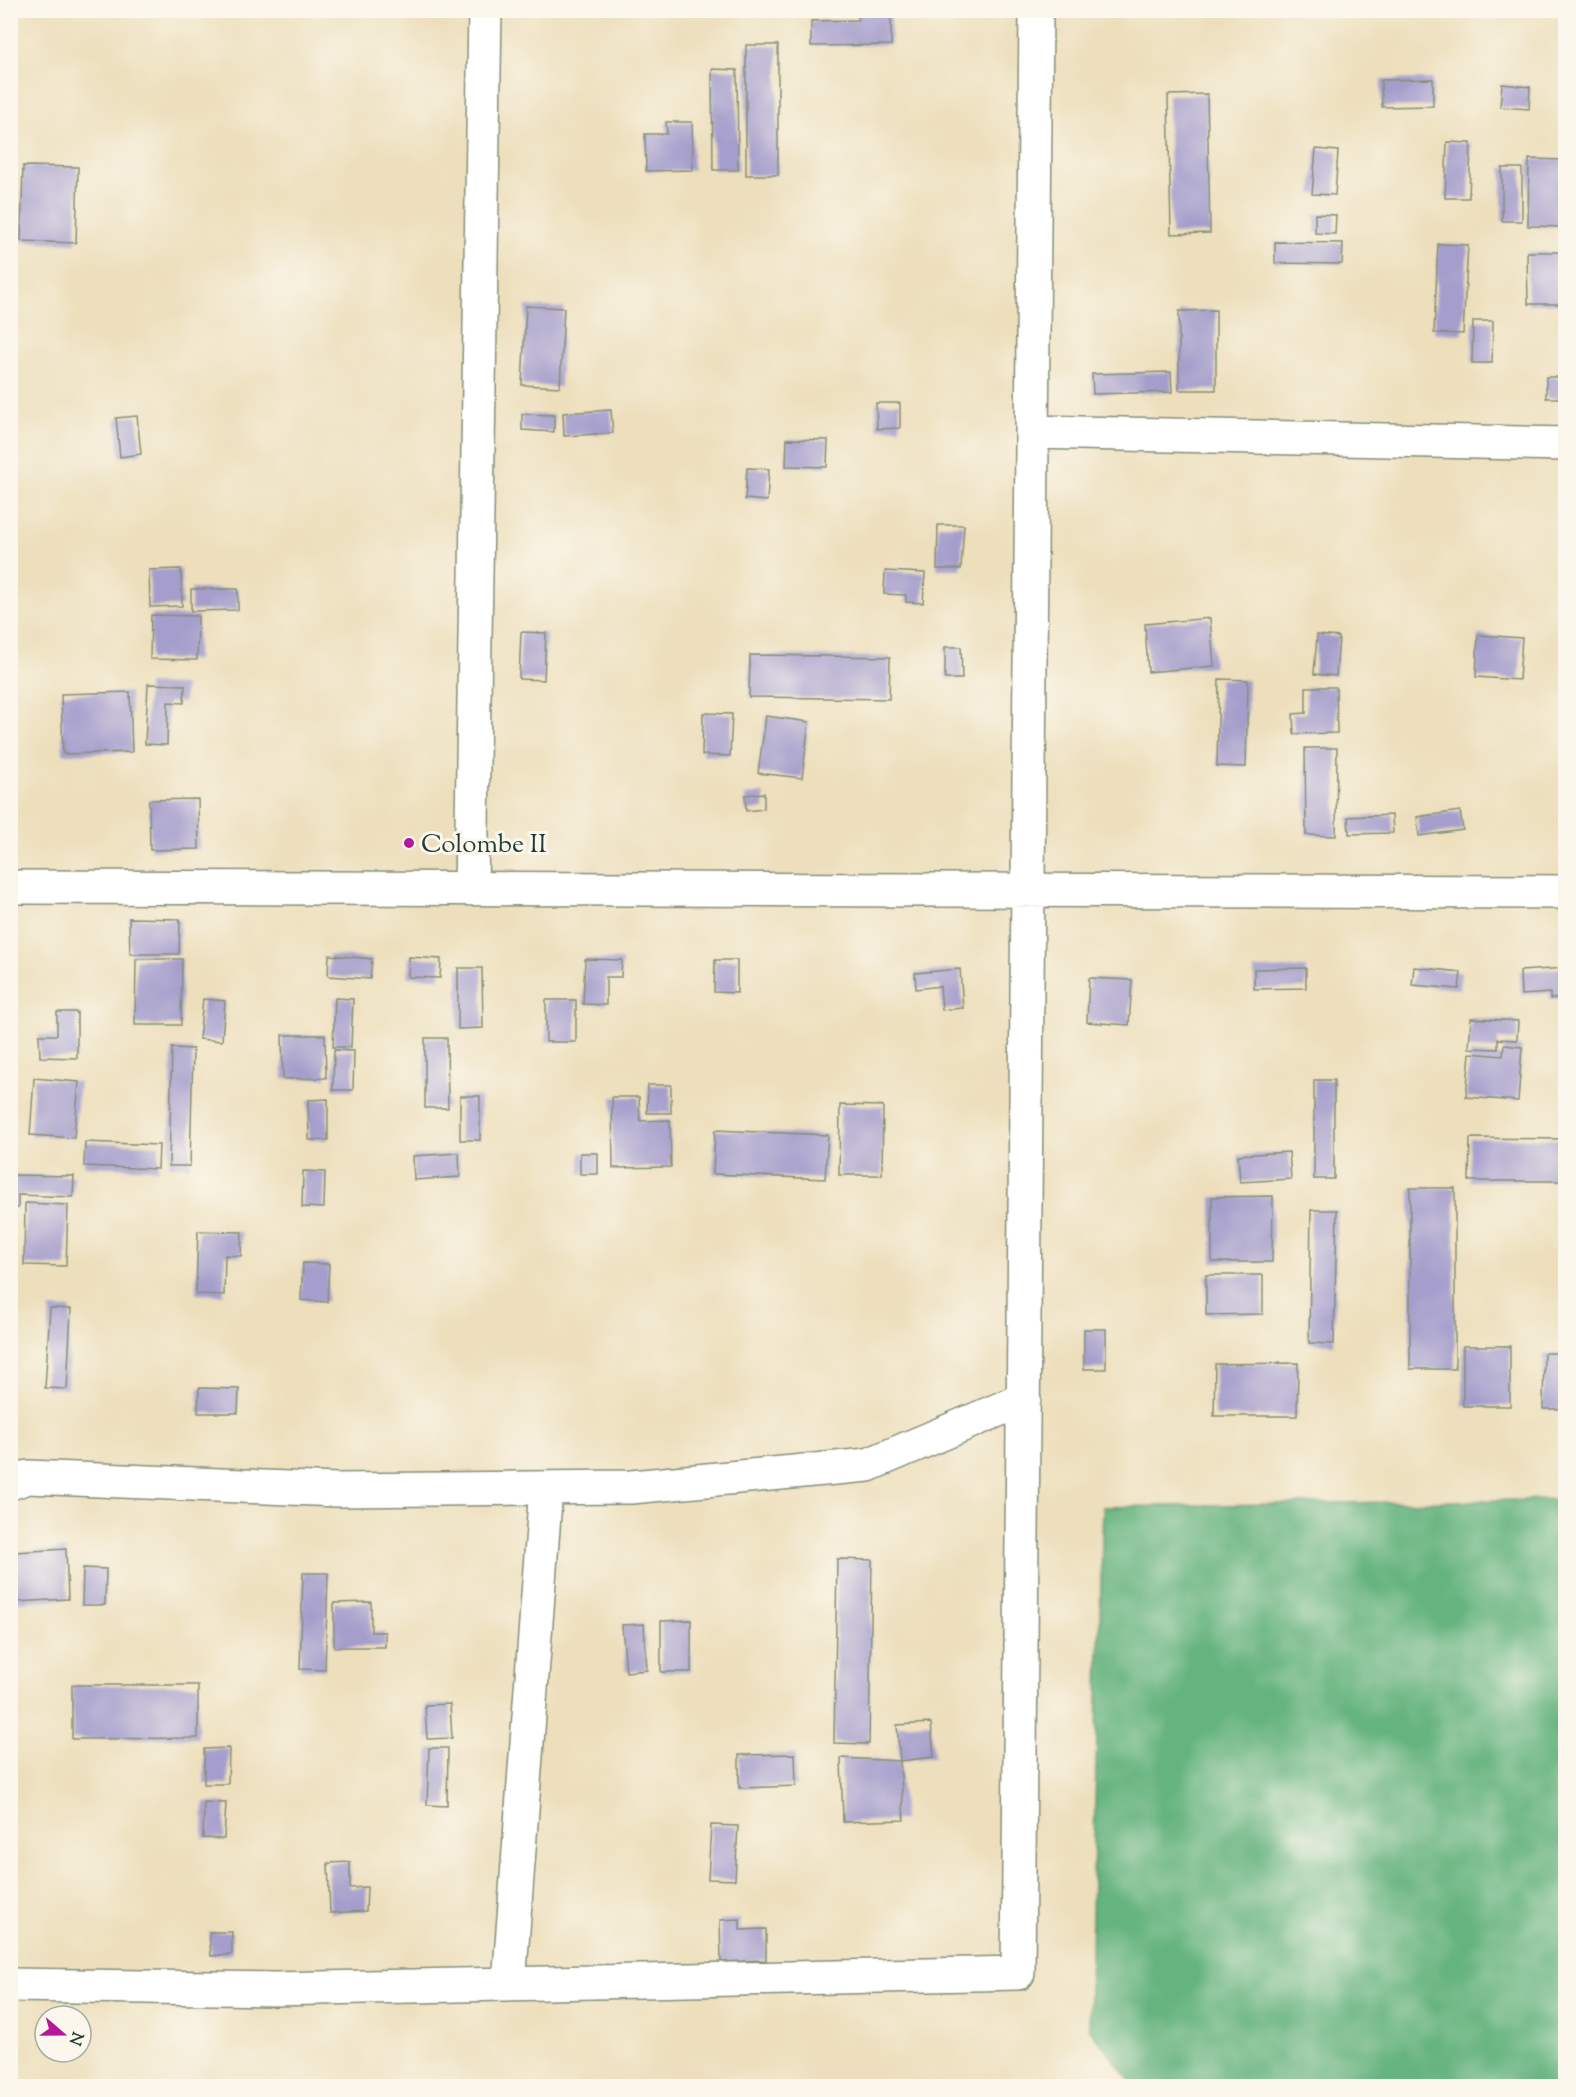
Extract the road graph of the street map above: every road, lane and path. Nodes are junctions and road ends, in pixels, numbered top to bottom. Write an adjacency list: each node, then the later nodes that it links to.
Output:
1 (485, 10): 6 (street)
2 (1036, 10): 3 (street)
3 (1034, 432): 4 (street); 7 (street)
4 (1566, 444)
5 (10, 887): 6 (street)
6 (471, 889): 7 (street)
7 (1029, 891): 8 (street); 9 (street)
8 (1566, 892)
9 (1024, 1399): 11 (street); 12 (street)
10 (10, 1483): 11 (street)
11 (546, 1488): 12 (street)
12 (509, 1984): 13 (street)
13 (10, 1985)

